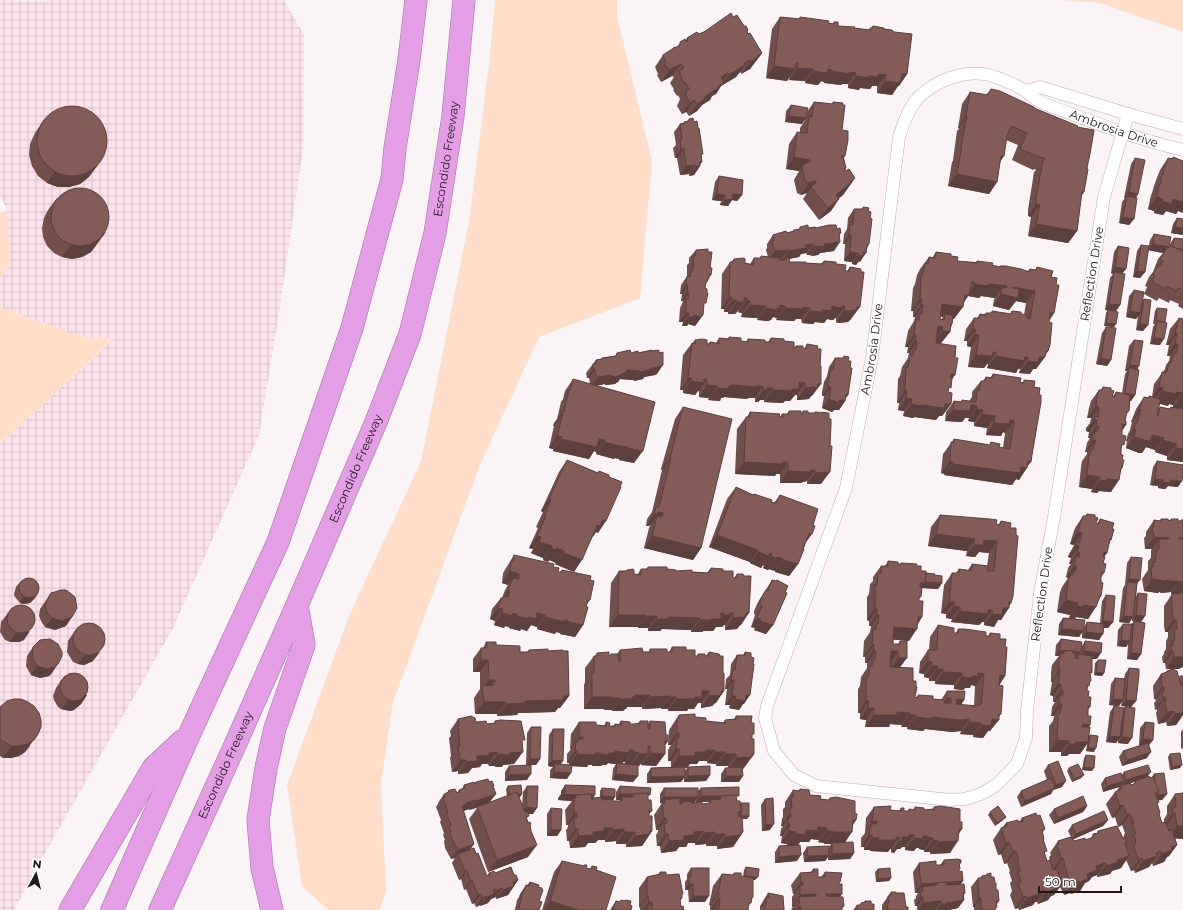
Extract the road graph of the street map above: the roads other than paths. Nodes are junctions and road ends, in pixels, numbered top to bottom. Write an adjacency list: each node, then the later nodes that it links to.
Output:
1 (416, 0): 10 (highway)
2 (464, 0): 8 (highway, Escondido Freeway)
3 (1026, 91): 4 (street, Ambrosia Drive); 6 (street, Ambrosia Drive); 9 (street, Ambrosia Drive)
4 (1128, 114): 5 (street, Ambrosia Drive); 6 (street, Reflection Drive)
5 (1183, 129)
6 (1122, 132): 7 (street, Ambrosia Drive); 9 (street, Reflection Drive)
7 (1183, 150)
8 (298, 605): 13 (highway, Escondido Freeway); 14 (highway)
9 (767, 706)
10 (189, 735): 11 (highway); 12 (highway)
11 (70, 910)
12 (112, 910)
13 (160, 910)
14 (272, 910)

